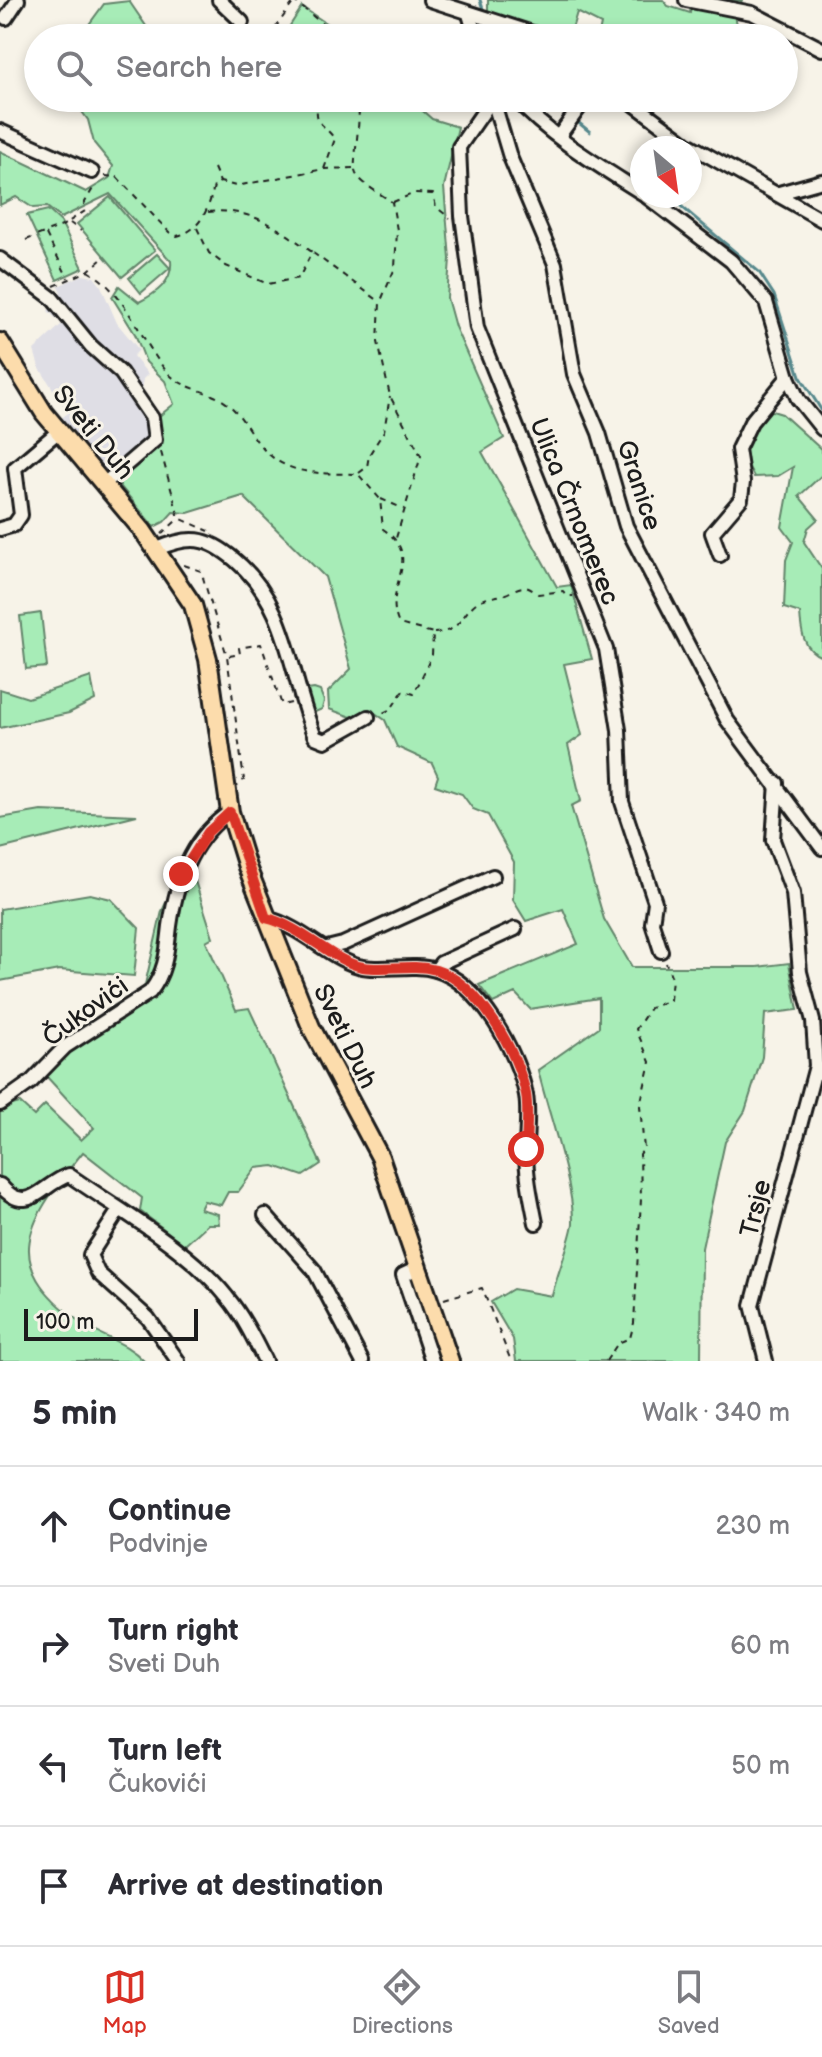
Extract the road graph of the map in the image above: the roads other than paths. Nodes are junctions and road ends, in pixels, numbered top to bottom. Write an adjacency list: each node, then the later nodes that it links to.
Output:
1 (18, 0): 6 (street)
2 (219, 0): 7 (street)
3 (430, 0): 5 (street)
4 (686, 0): 10 (street)
5 (473, 16): 8 (street); 9 (street)
6 (6, 18)
7 (242, 22)
8 (474, 24)
9 (502, 24)
10 (773, 24)
11 (798, 37): 12 (street)
12 (822, 49)
13 (484, 112): 43 (street, Ulica Črnomerec)
14 (497, 112): 36 (street, Granice)
15 (531, 112): 19 (street)
16 (575, 112): 19 (street)
17 (645, 112): 23 (street)
18 (0, 131): 20 (street)
19 (559, 136): 22 (street)
20 (92, 172)
21 (822, 181): 23 (street)
22 (630, 185)
23 (779, 193): 25 (street)
24 (661, 208): 28 (street)
25 (822, 220)
26 (0, 259): 31 (street)
27 (0, 342): 30 (main road, Sveti Duh)
28 (788, 377): 29 (street); 34 (street)
29 (822, 429)
30 (59, 431): 31 (main road, Sveti Duh); 32 (street, Sveti Duh)
31 (105, 483): 33 (main road, Sveti Duh)
32 (0, 529)
33 (158, 543): 35 (street); 37 (main road, Sveti Duh)
34 (720, 555)
35 (368, 717)
36 (777, 783): 38 (street, Granice); 45 (street, Trsje)
37 (230, 812): 40 (main road, Sveti Duh); 46 (street, Čukovići)
38 (822, 848)
39 (493, 876): 42 (street)
40 (266, 918): 42 (street); 51 (main road, Sveti Duh)
41 (515, 929): 44 (street)
42 (327, 948): 44 (street)
43 (661, 951)
44 (436, 970): 50 (street)
45 (819, 1071): 57 (street, Trsje)
46 (0, 1104)
47 (0, 1185): 48 (street)
48 (119, 1210): 52 (street); 53 (street)
49 (265, 1215): 54 (street)
50 (536, 1223)
51 (418, 1268): 55 (street); 56 (main road, Sveti Duh)
52 (178, 1361)
53 (265, 1361)
54 (362, 1361)
55 (432, 1361)
56 (450, 1361)
57 (766, 1361)

